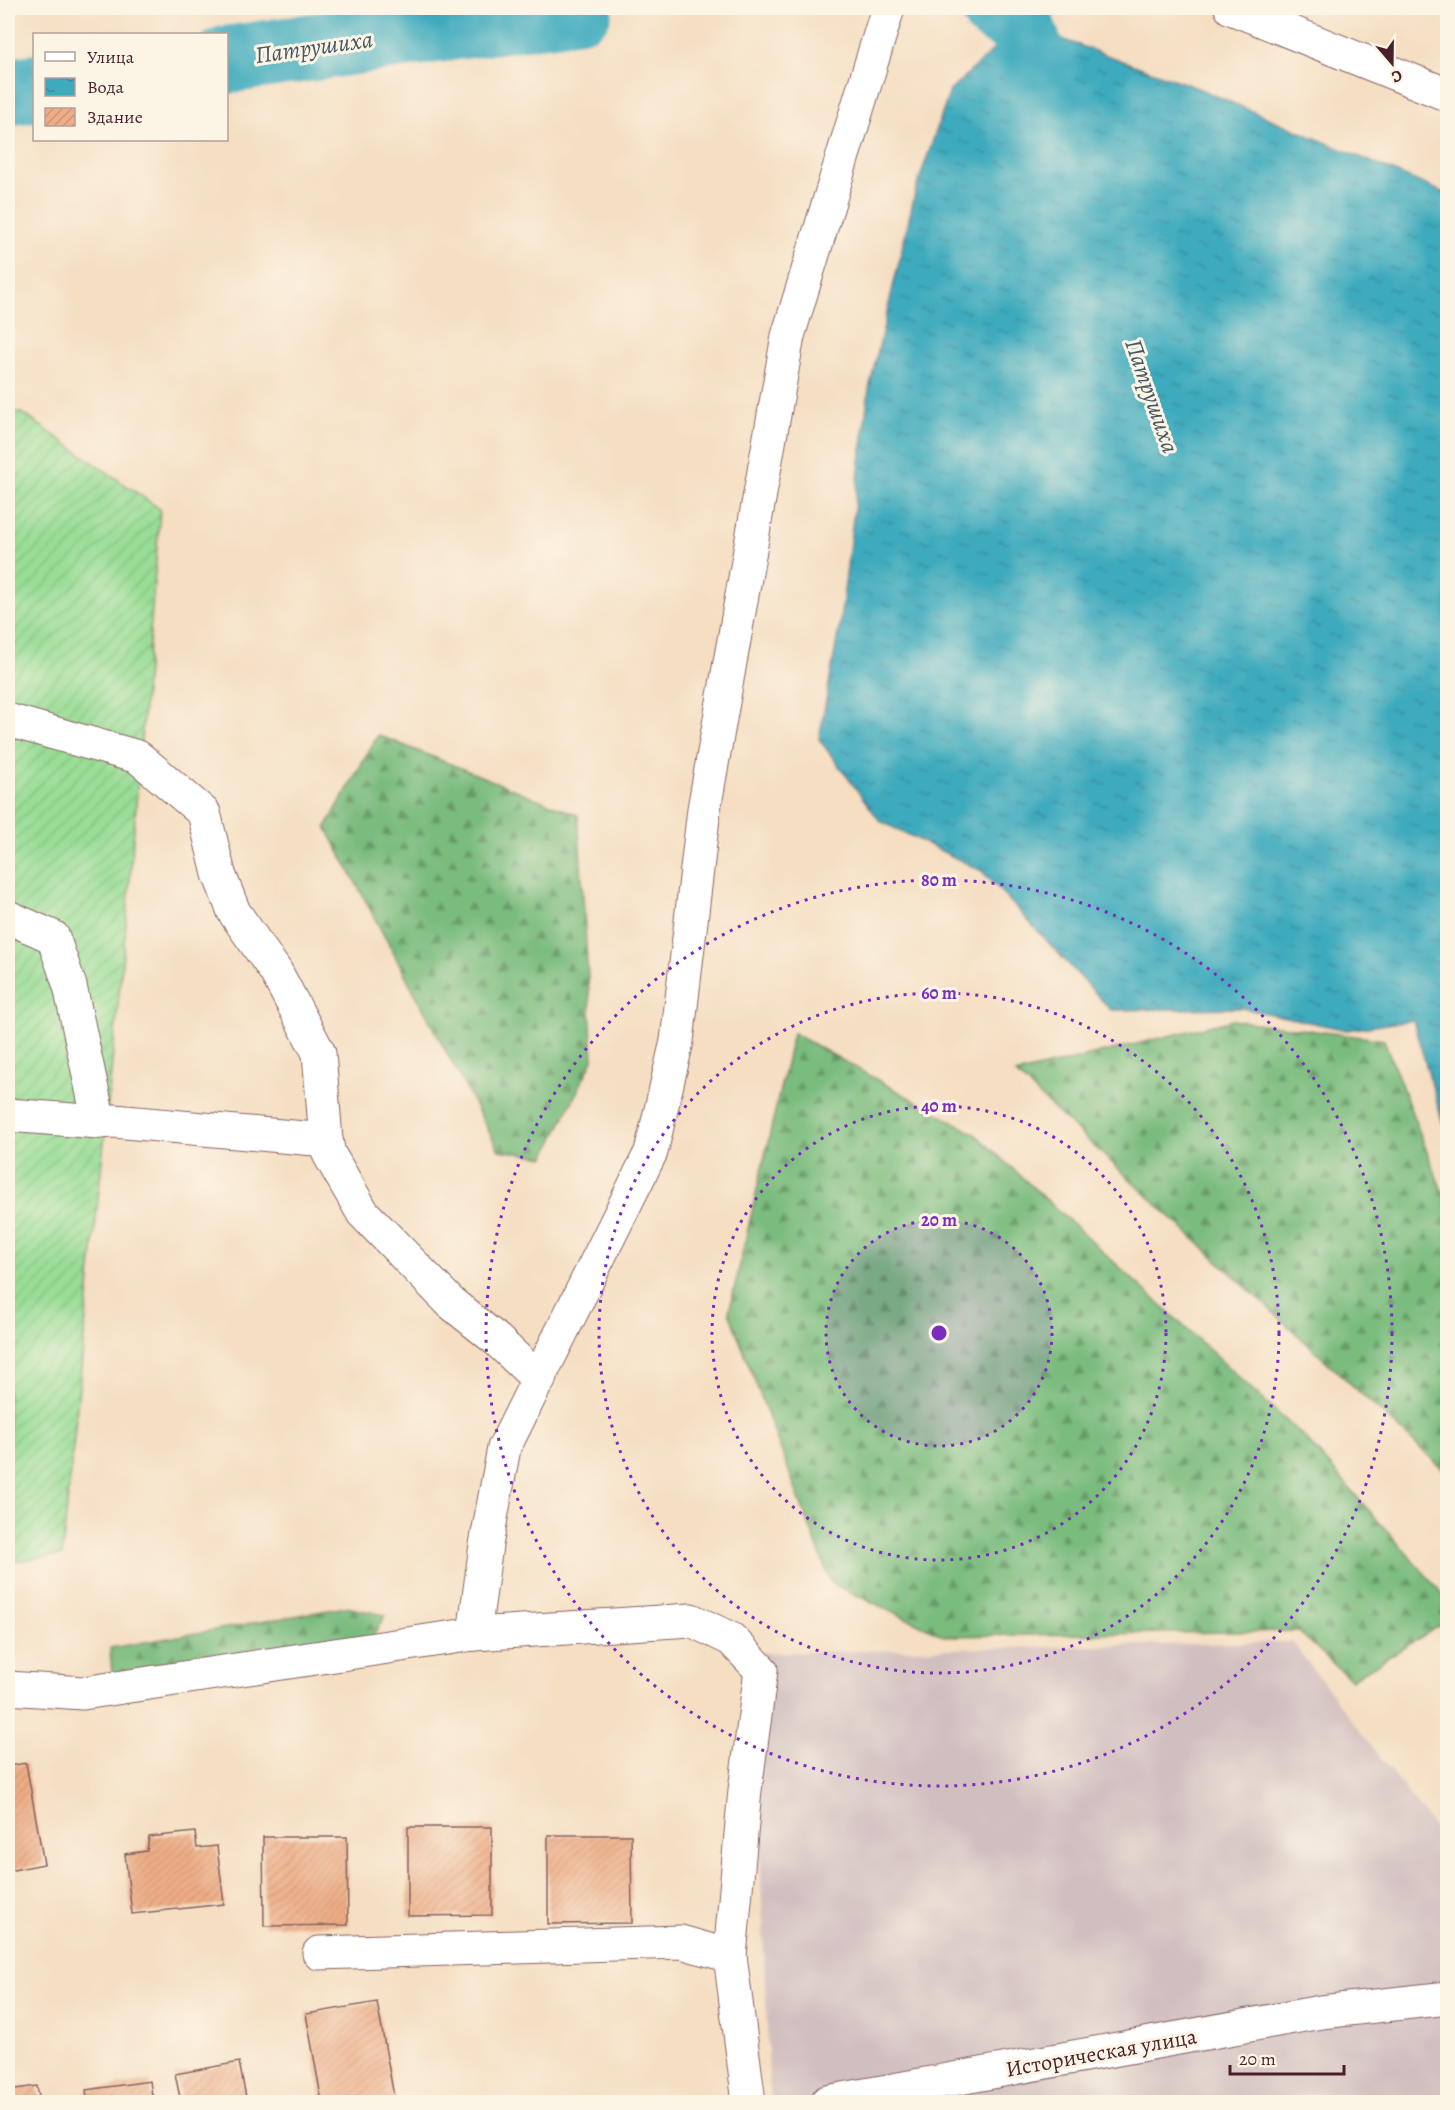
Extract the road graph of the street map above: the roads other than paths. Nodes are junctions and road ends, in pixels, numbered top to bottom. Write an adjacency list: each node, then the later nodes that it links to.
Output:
1 (888, 8): 9 (street)
2 (1231, 8): 3 (street)
3 (1448, 95)
4 (8, 720): 8 (street)
5 (8, 917): 7 (street)
6 (8, 1115): 7 (street)
7 (99, 1122): 8 (street)
8 (326, 1140): 9 (street)
9 (539, 1380): 10 (street)
10 (474, 1634): 11 (street); 13 (street)
11 (8, 1689)
12 (319, 1953): 13 (street)
13 (730, 1956): 15 (street)
14 (1448, 1998): 16 (street, Историческая улица)
15 (749, 2103)
16 (827, 2103)

